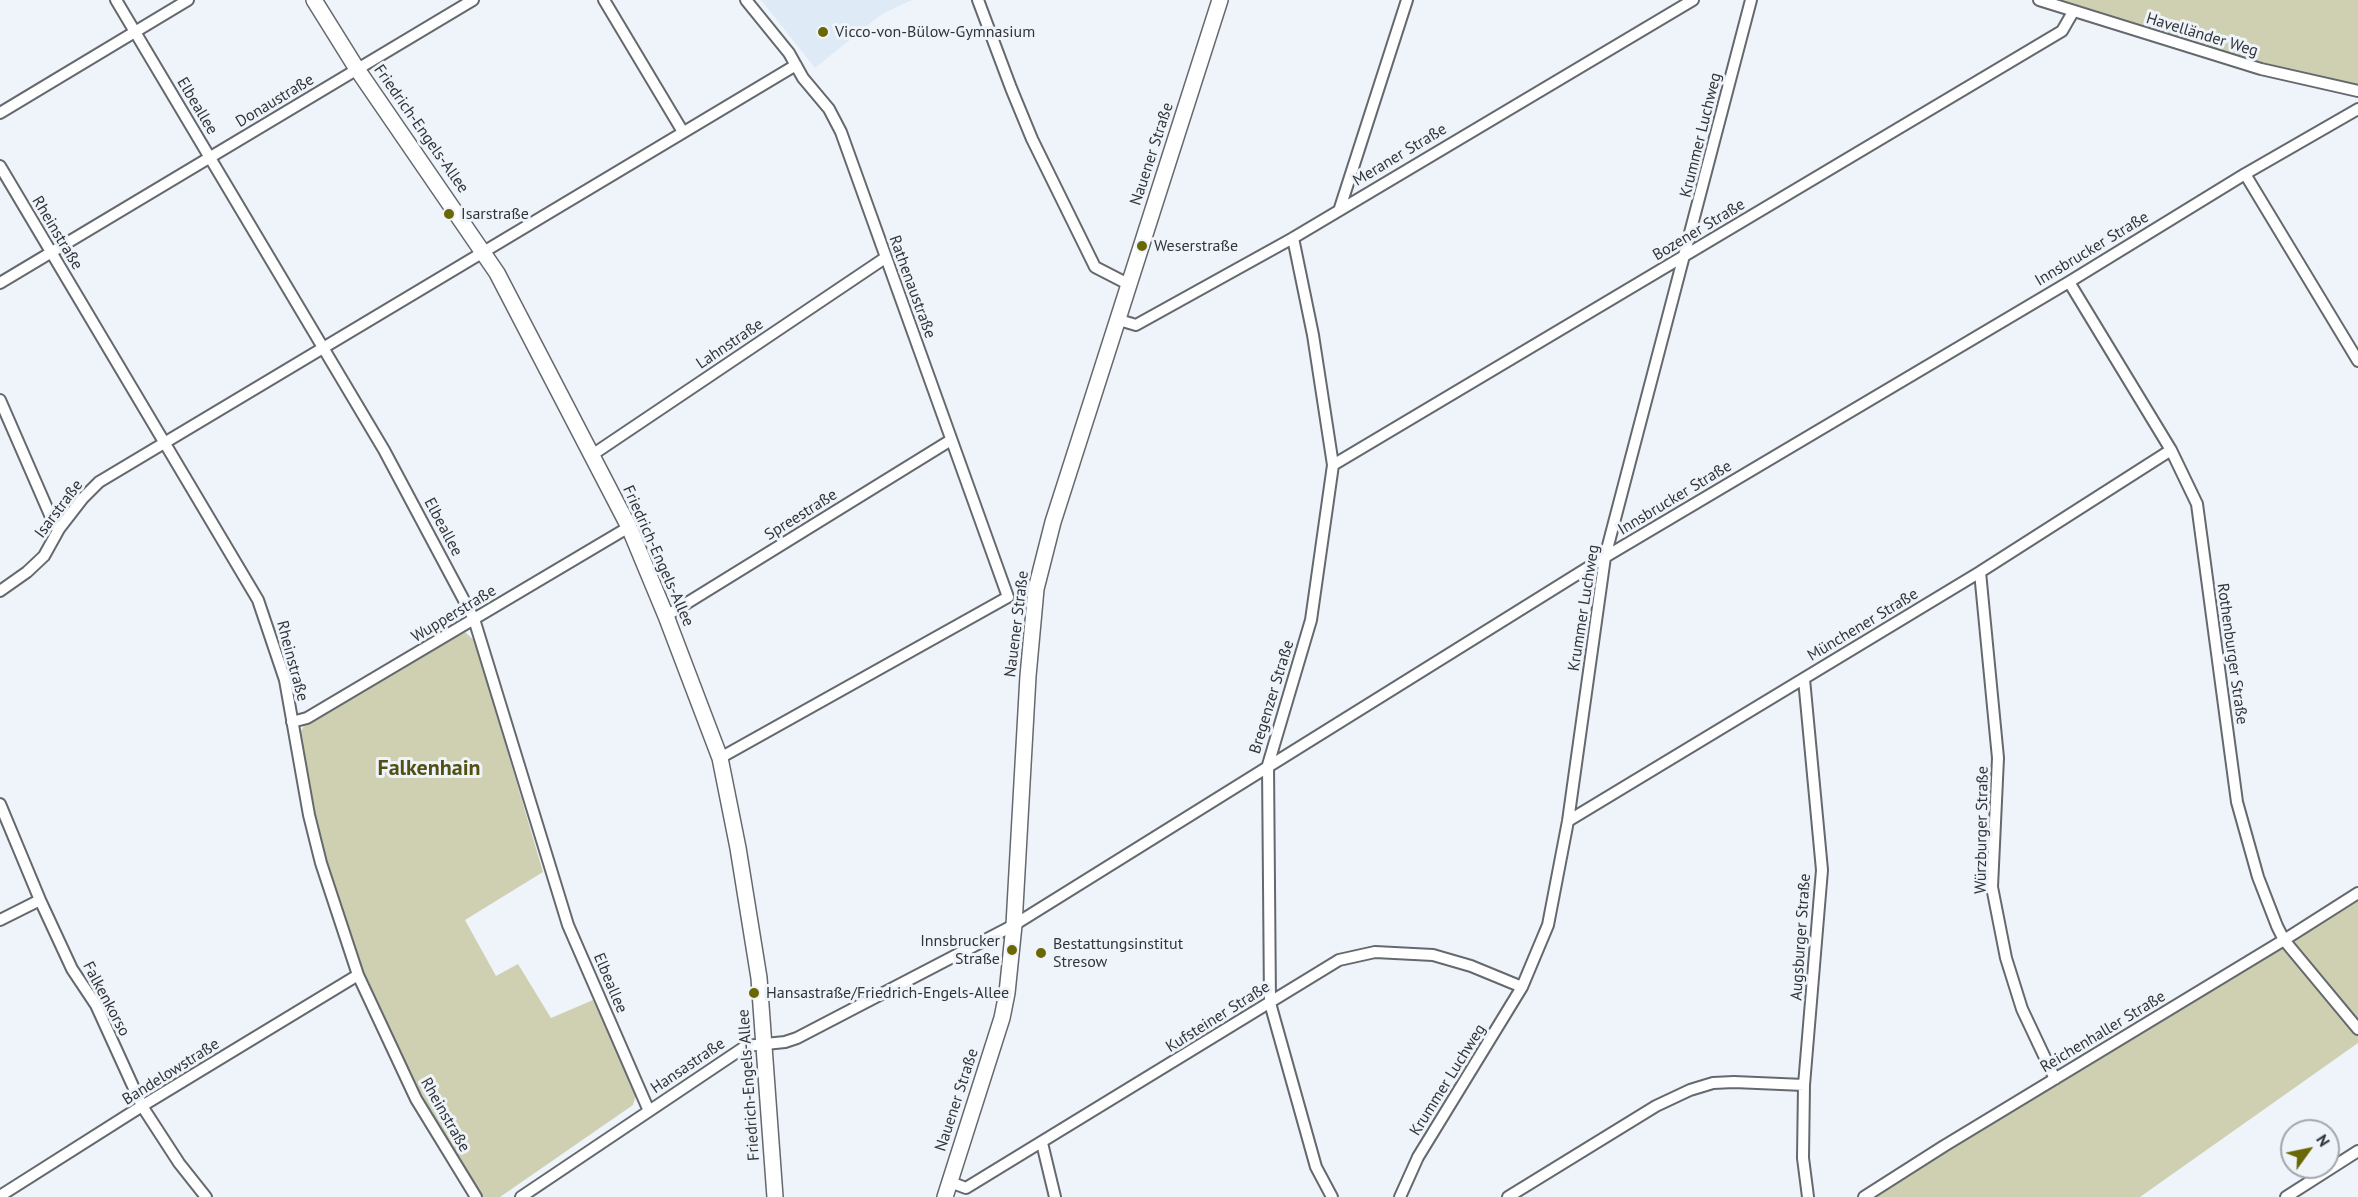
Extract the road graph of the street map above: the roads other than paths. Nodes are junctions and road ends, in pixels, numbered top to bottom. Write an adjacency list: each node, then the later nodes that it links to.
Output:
1 (116, 0): 14 (street, Elbeallee)
2 (188, 0): 14 (street)
3 (314, 0): 16 (street, Friedrich-Engels-Allee)
4 (473, 0): 16 (street, Donaustraße)
5 (604, 0): 20 (street)
6 (746, 0): 15 (street, Rathenaustraße)
7 (978, 0): 32 (street)
8 (1220, 0): 32 (street, Nauener Straße)
9 (1407, 0): 24 (street)
10 (1693, 0): 24 (street, Meraner Straße)
11 (1751, 0): 28 (street, Krummer Luchweg)
12 (2039, 0): 13 (street, Havelländer Weg)
13 (2073, 12): 17 (street, Havelländer Weg); 28 (street, Bozener Straße)
14 (135, 32): 19 (street); 21 (street, Elbeallee)
15 (796, 65): 20 (street, Isarstraße); 29 (street, Rathenaustraße)
16 (357, 69): 21 (street, Donaustraße); 26 (street, Friedrich-Engels-Allee)
17 (2358, 91)
18 (2358, 109): 23 (street, Innsbrucker Straße)
19 (0, 114)
20 (683, 132): 26 (street, Isarstraße)
21 (210, 157): 27 (street, Donaustraße); 34 (street, Elbeallee)
22 (0, 166): 27 (street, Rheinstraße)
23 (2245, 174): 30 (street, Innsbrucker Straße); 35 (street)
24 (1340, 208): 25 (street, Meraner Straße)
25 (1293, 237): 33 (street, Meraner Straße); 41 (street, Bregenzer Straße)
26 (483, 251): 34 (street, Isarstraße); 40 (street, Friedrich-Engels-Allee)
27 (51, 252): 31 (street, Donaustraße); 38 (street, Rheinstraße)
28 (1686, 255): 41 (street, Bozener Straße); 44 (street, Krummer Luchweg)
29 (885, 258): 37 (street, Rathenaustraße); 40 (street, Lahnstraße)
30 (2069, 282): 39 (street, Rothenburger Straße); 44 (street, Innsbrucker Straße)
31 (0, 283)
32 (1130, 285): 33 (street, Nauener Straße)
33 (1119, 320): 58 (street, Nauener Straße)
34 (324, 347): 38 (street, Isarstraße); 48 (street, Elbeallee)
35 (2358, 361)
36 (0, 400): 43 (street)
37 (951, 440): 47 (street, Spreestraße); 51 (street, Rathenaustraße)
38 (164, 441): 43 (street, Isarstraße); 50 (street, Rheinstraße)
39 (2171, 450): 45 (street, Münchener Straße); 59 (street, Rothenburger Straße)
40 (592, 455): 42 (street, Friedrich-Engels-Allee)
41 (1333, 465): 52 (street, Bregenzer Straße)
42 (629, 527): 47 (street, Friedrich-Engels-Allee); 48 (street, Wupperstraße)
43 (59, 529): 46 (street, Isarstraße)
44 (1605, 557): 52 (street, Innsbrucker Straße); 54 (street, Krummer Luchweg)
45 (1980, 572): 49 (street, Münchener Straße); 65 (street, Würzburger Straße)
46 (0, 591)
47 (666, 616): 51 (street, Friedrich-Engels-Allee)
48 (474, 619): 50 (street, Wupperstraße); 68 (street, Elbeallee)
49 (1804, 679): 54 (street, Münchener Straße); 66 (street, Augsburger Straße)
50 (292, 722): 60 (street, Rheinstraße)
51 (720, 758): 64 (street, Friedrich-Engels-Allee)
52 (1268, 765): 58 (street, Innsbrucker Straße); 62 (street, Bregenzer Straße)
53 (0, 804): 56 (street, Falkenkorso)
54 (1568, 821): 61 (street, Krummer Luchweg)
55 (2358, 893): 59 (street, Reichenhaller Straße)
56 (40, 900): 57 (street); 67 (street, Falkenkorso)
57 (0, 920)
58 (1014, 925): 64 (street, Hansastraße); 71 (street, Nauener Straße)
59 (2284, 940): 63 (street, Rothenburger Straße); 65 (street, Reichenhaller Straße)
60 (358, 975): 67 (street, Bandelowstraße); 74 (street, Rheinstraße)
61 (1522, 987): 62 (street, Kufsteiner Straße); 80 (street, Krummer Luchweg)
62 (1270, 1003): 69 (street, Kufsteiner Straße); 79 (street, Bregenzer Straße)
63 (2358, 1029)
64 (765, 1045): 68 (street, Hansastraße); 76 (street, Friedrich-Engels-Allee)
65 (2055, 1079): 83 (street, Reichenhaller Straße)
66 (1804, 1085): 81 (street); 82 (street, Augsburger Straße)
67 (142, 1106): 72 (street, Bandelowstraße); 73 (street, Falkenkorso)
68 (649, 1111): 75 (street, Hansastraße)
69 (1042, 1143): 71 (street, Kufsteiner Straße); 78 (street)
70 (2358, 1151): 84 (street)
71 (950, 1182): 77 (street, Nauener Straße)
72 (0, 1196)
73 (206, 1197)
74 (476, 1197)
75 (521, 1197)
76 (775, 1197)
77 (945, 1197)
78 (1055, 1197)
79 (1332, 1197)
80 (1400, 1197)
81 (1508, 1197)
82 (1808, 1197)
83 (1864, 1197)
84 (2286, 1197)

